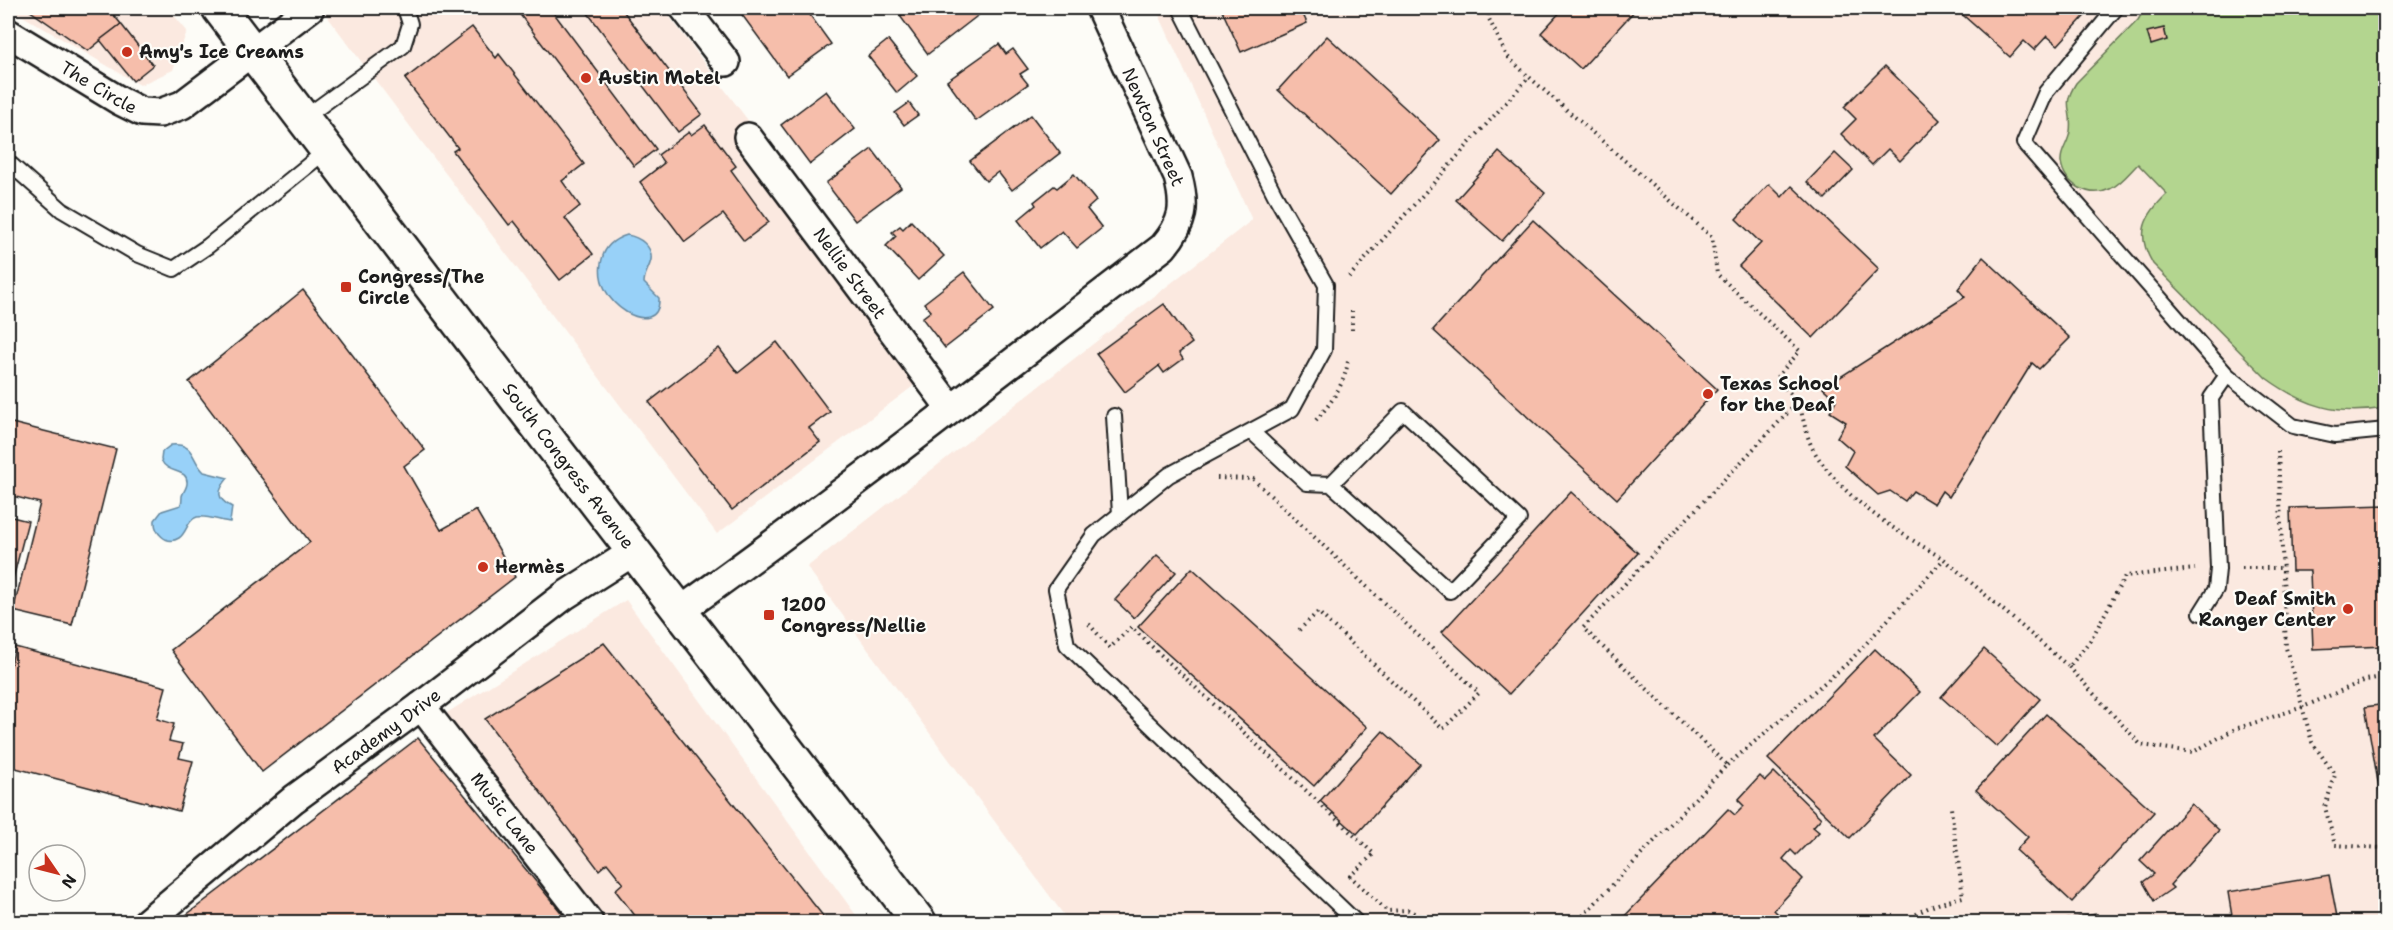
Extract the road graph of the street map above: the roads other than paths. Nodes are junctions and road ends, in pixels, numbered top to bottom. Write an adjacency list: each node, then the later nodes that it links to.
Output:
1 (219, 8): 9 (main road, South Congress Avenue)
2 (310, 8): 9 (street, The Circle)
3 (405, 8): 11 (lane)
4 (684, 8): 10 (street)
5 (1100, 8): 16 (street, Newton Street)
6 (1180, 8): 19 (lane)
7 (2116, 8): 15 (lane)
8 (8, 33): 9 (street, The Circle)
9 (252, 50): 11 (main road, South Congress Avenue)
10 (726, 62)
11 (304, 118): 13 (main road, South Congress Avenue)
12 (748, 137): 16 (street, Nellie Street)
13 (327, 150): 14 (lane); 22 (main road, South Congress Avenue)
14 (8, 162)
15 (2227, 375): 18 (lane); 24 (lane)
16 (951, 409): 23 (street)
17 (1114, 416): 21 (lane)
18 (2385, 430)
19 (1252, 432): 20 (lane); 21 (lane)
20 (1331, 484): 20 (lane)
21 (1120, 514): 29 (lane)
22 (633, 552): 23 (main road, South Congress Avenue); 25 (street, Academy Drive)
23 (680, 611): 28 (main road, South Congress Avenue)
24 (2201, 612)
25 (421, 706): 26 (street, Academy Drive); 27 (street, Music Lane)
26 (147, 922)
27 (589, 922)
28 (919, 922)
29 (1356, 922)

